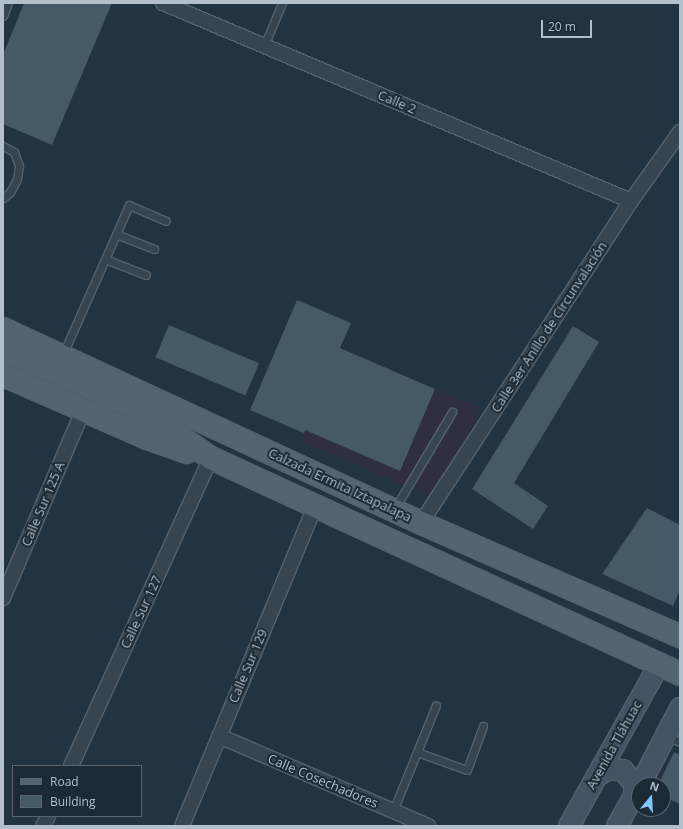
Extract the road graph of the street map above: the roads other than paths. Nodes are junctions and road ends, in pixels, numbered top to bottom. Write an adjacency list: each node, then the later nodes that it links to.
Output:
1 (8, 3): 4 (lane)
2 (162, 3): 5 (street, Calle 2)
3 (282, 3): 5 (lane)
4 (3, 16)
5 (264, 46): 9 (street, Calle 2)
6 (678, 138): 9 (street, Calle 3er Anillo de Circunvalación)
7 (3, 146): 8 (lane)
8 (3, 198)
9 (631, 201): 24 (street, Calle 3er Anillo de Circunvalación)
10 (166, 221): 11 (lane)
11 (116, 234): 12 (lane); 13 (lane)
12 (154, 249)
13 (105, 259): 14 (lane); 17 (lane)
14 (146, 275)
15 (3, 329): 17 (main road, Calzada Ermita Iztapalapa)
16 (3, 349): 21 (main road)
17 (63, 356): 23 (main road, Calzada Ermita Iztapalapa)
18 (3, 376): 19 (main road)
19 (83, 410): 21 (main road); 25 (street, Calle Sur 125 A)
20 (452, 412): 23 (lane)
21 (211, 458): 22 (main road); 35 (street, Calle Sur 127)
22 (314, 506): 27 (main road); 32 (street, Calle Sur 129)
23 (394, 510): 24 (main road, Calzada Ermita Iztapalapa)
24 (421, 523): 26 (main road, Calzada Ermita Iztapalapa)
25 (3, 598)
26 (680, 636)
27 (659, 664): 28 (main road); 36 (main road, Avenida Tláhuac)
28 (680, 674)
29 (436, 705): 34 (lane)
30 (680, 708): 33 (main road)
31 (483, 726): 34 (lane)
32 (219, 736): 40 (street, Calle Cosechadores); 43 (street, Calle Sur 129)
33 (673, 739): 37 (main road)
34 (417, 752): 40 (lane)
35 (70, 765)
36 (596, 777): 38 (main road); 45 (main road, Avenida Tláhuac)
37 (646, 777)
38 (631, 780)
39 (631, 802): 46 (main road)
40 (393, 811): 44 (street, Calle Cosechadores)
41 (48, 817): 42 (street)
42 (43, 826)
43 (182, 826)
44 (428, 826)
45 (569, 826)
46 (618, 826)

